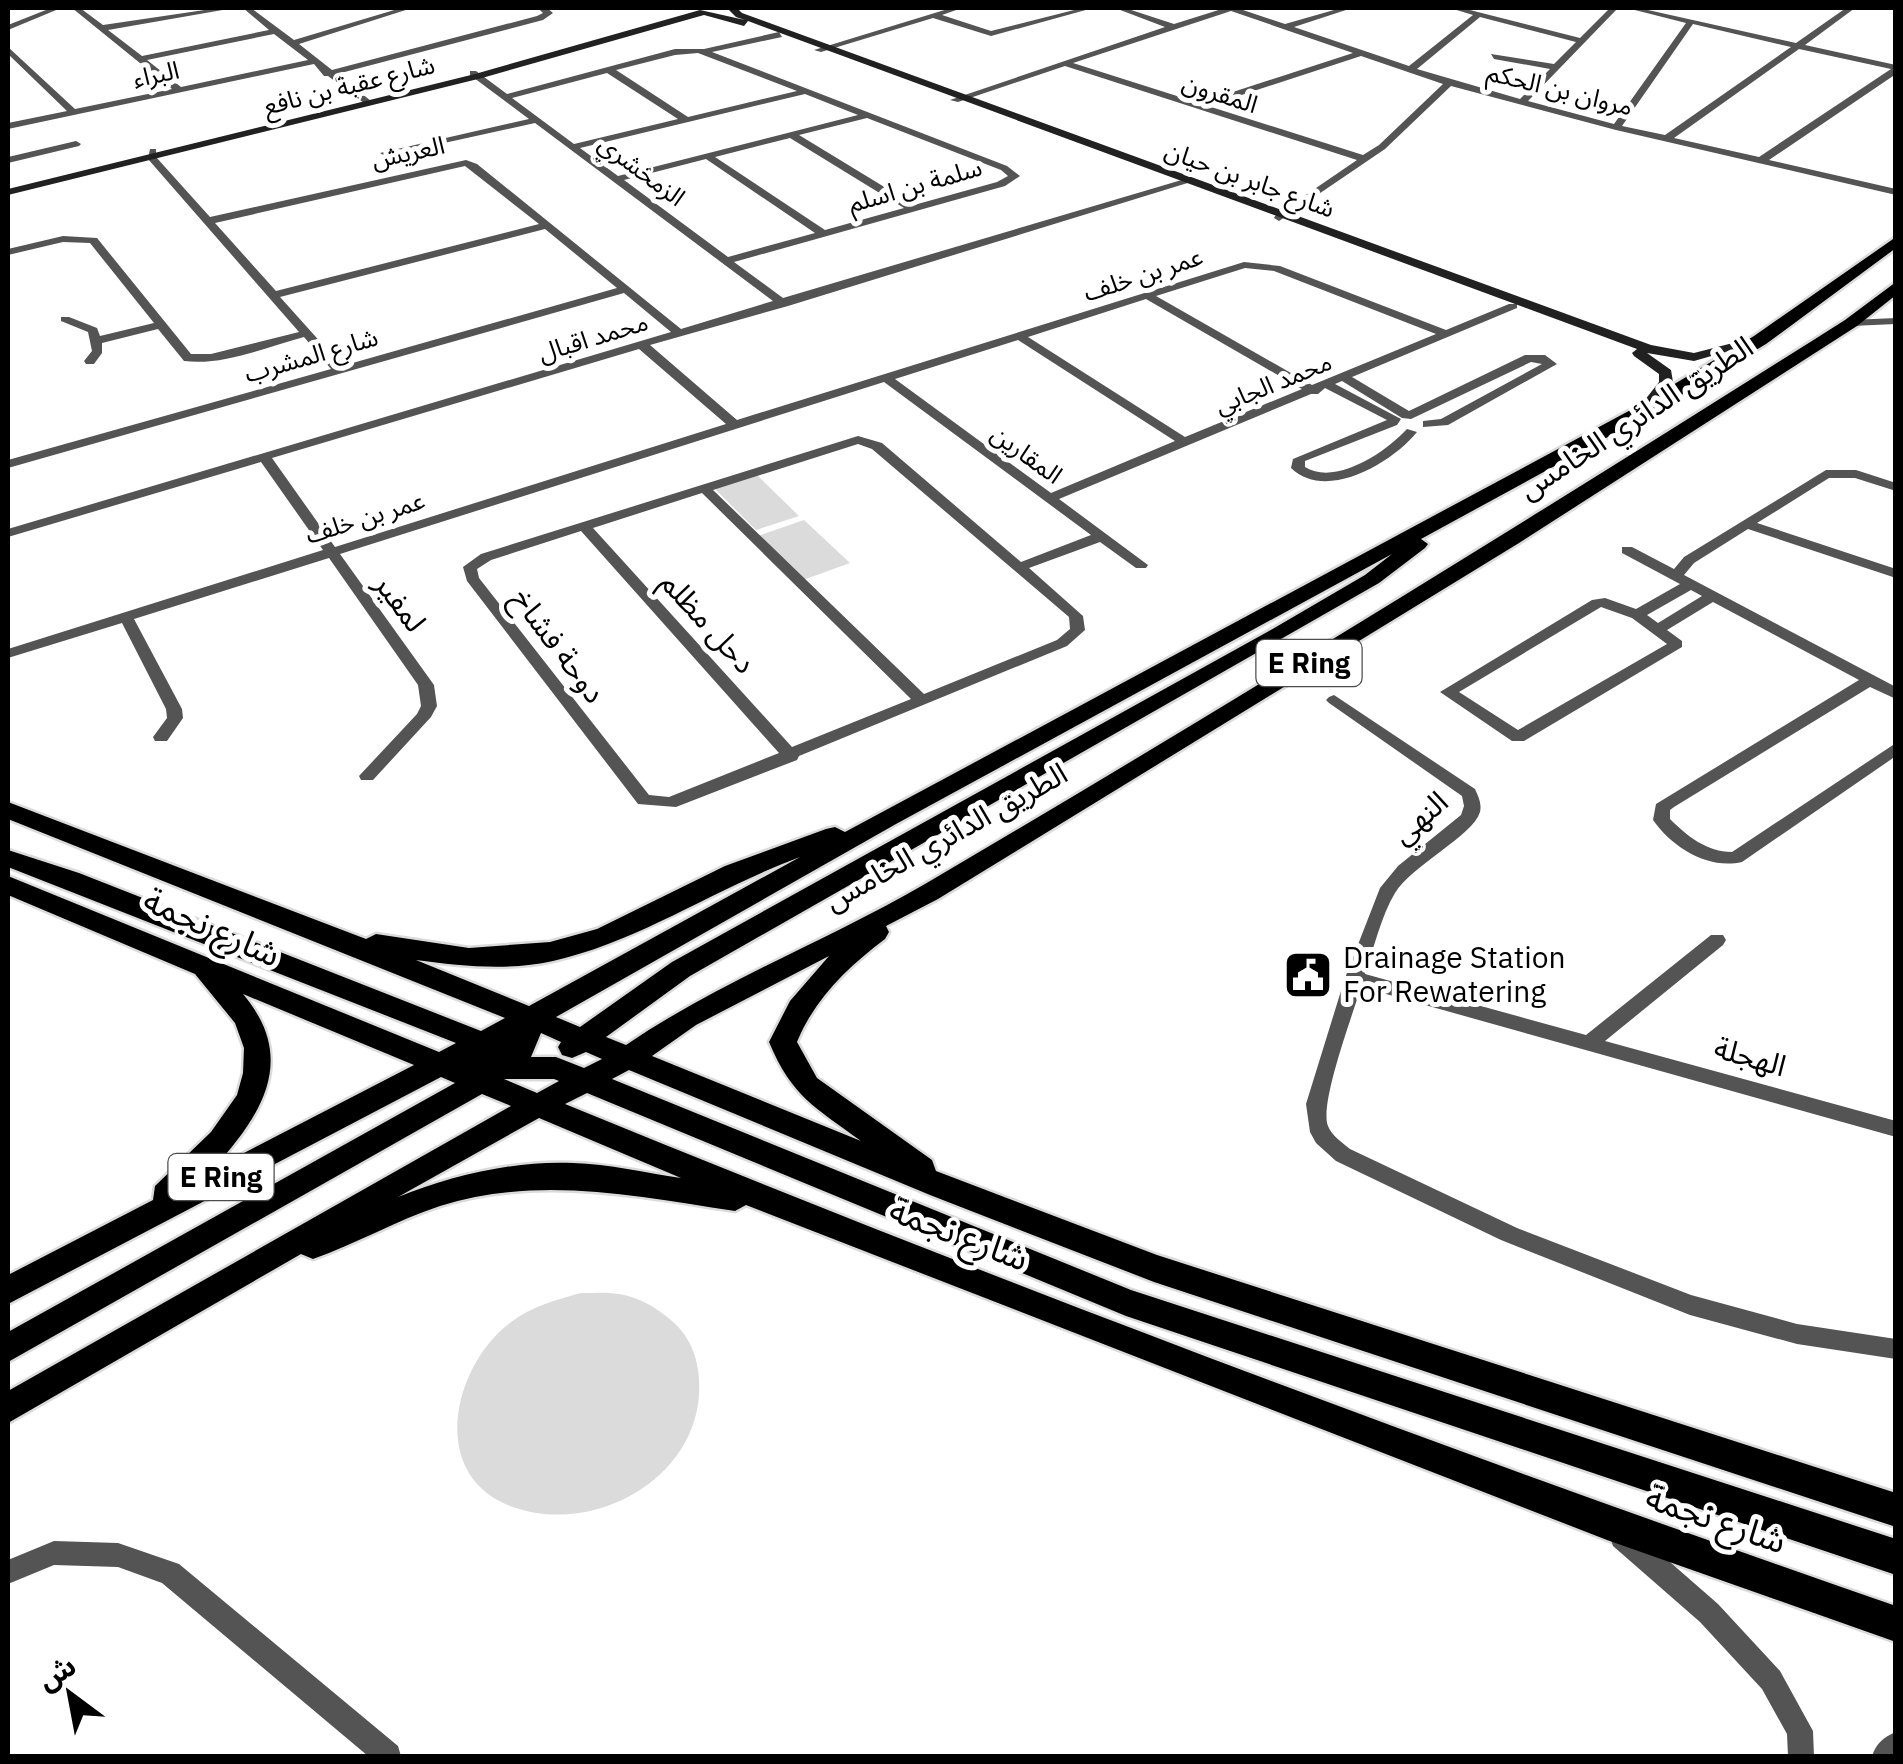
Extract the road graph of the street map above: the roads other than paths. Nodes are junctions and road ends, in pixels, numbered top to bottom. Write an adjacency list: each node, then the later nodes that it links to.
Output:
1 (56, 8): 24 (street)
2 (76, 8): 25 (street)
3 (230, 8): 25 (street)
4 (252, 8): 26 (street)
5 (408, 8): 29 (street)
6 (542, 8): 43 (street)
7 (685, 8): 18 (street, شارع جابر بن حيان); 44 (street, شارع عقبة بن نافع)
8 (730, 8): 18 (street, شارع عقبة بن نافع); 31 (street, شارع جابر بن حيان)
9 (958, 8): 19 (street)
10 (1089, 8): 19 (street)
11 (1119, 8): 22 (street)
12 (1230, 8): 22 (street); 23 (street, مروان بن الحكم)
13 (1344, 8): 23 (street)
14 (1454, 8): 20 (street)
15 (1614, 8): 28 (street)
16 (1631, 8): 21 (street)
17 (1851, 8): 30 (street)
18 (704, 13): 27 (street, شارع جابر بن حيان); 44 (street, شارع عقبة بن نافع)
19 (932, 15): 31 (street)
20 (1478, 15): 28 (street); 42 (street)
21 (1692, 21): 30 (street); 58 (street)
22 (1173, 27): 38 (street)
23 (1284, 27): 34 (street, مروان بن الحكم)
24 (8, 28)
25 (102, 28): 36 (street)
26 (276, 30): 29 (street); 36 (street)
27 (778, 36): 31 (street, شارع جابر بن حيان); 33 (street)
28 (1580, 40): 39 (street)
29 (291, 44): 37 (street)
30 (1796, 46): 40 (street); 60 (street)
31 (822, 48): 49 (street, شارع جابر بن حيان)
32 (8, 50): 53 (street)
33 (706, 51): 41 (street, سلمة بن اسلم); 47 (street, سلمة بن اسلم)
34 (1358, 54): 42 (street, مروان بن الحكم); 52 (street)
35 (1494, 56): 39 (street)
36 (141, 59): 46 (street)
37 (312, 62): 43 (street); 46 (street, البراء)
38 (1063, 63): 49 (street); 52 (street, المقرون)
39 (1556, 67): 51 (street)
40 (1896, 69): 70 (street)
41 (609, 70): 48 (street, سلمة بن اسلم); 56 (street)
42 (1409, 70): 45 (street, مروان بن الحكم)
43 (327, 74): 50 (street)
44 (475, 74): 48 (street, الزمخشري); 50 (street, شارع عقبة بن نافع)
45 (1449, 83): 51 (street, مروان بن الحكم); 69 (street)
46 (180, 90): 53 (street, البراء)
47 (809, 91): 54 (street, سلمة بن اسلم); 56 (street)
48 (506, 98): 55 (street, الزمخشري)
49 (958, 99): 72 (street, شارع جابر بن حيان)
50 (366, 101): 65 (street, شارع عقبة بن نافع)
51 (1522, 102): 58 (street, مروان بن الحكم)
52 (1196, 107): 69 (street, المقرون)
53 (73, 112): 57 (street, البراء)
54 (869, 115): 59 (street); 75 (street, سلمة بن اسلم)
55 (536, 120): 63 (street, الزمخشري); 64 (street)
56 (686, 120): 63 (street)
57 (8, 126)
58 (1616, 127): 60 (street, مروان بن الحكم)
59 (792, 135): 67 (street); 75 (street)
60 (1666, 138): 70 (street, مروان بن الحكم)
61 (76, 144): 62 (street); 66 (street); 68 (street)
62 (8, 148)
63 (573, 148): 71 (street, الزمخشري)
64 (385, 153)
65 (152, 154): 73 (street, شارع عقبة بن نافع); 77 (street)
66 (88, 155)
67 (709, 156): 71 (street); 79 (street)
68 (8, 160)
69 (1365, 160): 76 (street)
70 (1762, 160): 74 (street, مروان بن الحكم)
71 (616, 179): 82 (street, الزمخشري)
72 (1185, 182): 76 (street, شارع جابر بن حيان); 87 (street, محمد اقبال)
73 (8, 189)
74 (1892, 192)
75 (913, 209): 79 (street, سلمة بن اسلم)
76 (1281, 217): 88 (street, شارع جابر بن حيان); 99 (street, شارع جابر بن حيان)
77 (208, 221): 78 (street, العريش); 85 (street)
78 (546, 225): 83 (street, العريش); 85 (street)
79 (824, 234): 82 (street, سلمة بن اسلم)
80 (1896, 241): 99 (main road, الطريق الدائري الخامس / E Ring)
81 (8, 252): 91 (street)
82 (726, 261): 87 (street, الزمخشري)
83 (626, 289): 95 (street, العريش); 102 (street, شارع المشرب)
84 (1892, 290): 89 (street); 93 (main road, الطريق الدائري الخامس / E Ring)
85 (274, 295): 94 (street)
86 (1148, 296): 96 (street, عمر بن خلف); 98 (street, عمر بن خلف); 106 (street)
87 (784, 304): 95 (street, محمد اقبال)
88 (1513, 306): 96 (street, محمد الجابي); 107 (street, شارع جابر بن حيان)
89 (1896, 312)
90 (65, 319): 97 (street)
91 (156, 320): 94 (street); 97 (street)
92 (1896, 321): 93 (street)
93 (1851, 323): 147 (main road, الطريق الدائري الخامس / E Ring)
94 (307, 333): 102 (street)
95 (681, 334): 100 (street, محمد اقبال)
96 (1447, 334): 103 (street, محمد الجابي)
97 (95, 335): 101 (street)
98 (1021, 337): 104 (street, عمر بن خلف); 112 (street)
99 (1760, 340): 107 (main road, الطريق الدائري الخامس / E Ring)
100 (642, 346): 110 (street); 113 (street, محمد اقبال)
101 (90, 361)
102 (339, 370): 114 (street, شارع المشرب)
103 (1346, 378): 105 (street, محمد الجابي); 108 (street)
104 (887, 380): 110 (street, عمر بن خلف); 117 (street, المقارين)
105 (1328, 385): 106 (street, محمد الجابي); 108 (street)
106 (1314, 391): 112 (street, محمد الجابي)
107 (1644, 410): 118 (main road, الطريق الدائري الخامس / E Ring)
108 (1401, 418): 109 (street); 109 (street); 111 (street); 111 (street)
109 (1427, 424): 111 (street)
110 (736, 426): 124 (street, عمر بن خلف)
111 (1411, 432)
112 (1186, 443): 117 (street, محمد الجابي)
113 (264, 458): 121 (street, محمد اقبال); 124 (street, لمفير)
114 (8, 464)
115 (1896, 486): 119 (street)
116 (704, 488): 120 (street, دوحة فشاخ); 126 (street, دوحة فشاخ); 138 (street)
117 (1050, 498): 122 (street, المقارين)
118 (1456, 511): 144 (main road, الطريق الدائري الخامس / E Ring); 157 (main road)
119 (1747, 524): 127 (street); 128 (street)
120 (585, 527): 141 (street, دحل مظلم); 141 (street, دوحة فشاخ)
121 (8, 533)
122 (1102, 536): 125 (street, المقارين); 126 (street)
123 (1628, 550): 128 (street)
124 (328, 552): 131 (street, عمر بن خلف); 142 (street, لمفير)
125 (1141, 565)
126 (1020, 567): 138 (street, دوحة فشاخ)
127 (1896, 574)
128 (1676, 576): 129 (street)
129 (1691, 584): 130 (street); 132 (street)
130 (1714, 596): 133 (street); 135 (street)
131 (125, 616): 134 (street, عمر بن خلف); 139 (street)
132 (1637, 616): 133 (street); 133 (street)
133 (1658, 629)
134 (8, 654)
135 (1870, 680): 136 (street); 140 (street)
136 (1896, 694)
137 (1334, 700): 151 (street, النهي)
138 (923, 702): 141 (street, دوحة فشاخ)
139 (161, 737)
140 (1896, 748)
141 (791, 756)
142 (367, 776)
143 (8, 810): 148 (main road, شارع نجمة)
144 (888, 818): 148 (main road); 152 (main road, الطريق الدائري الخامس / E Ring)
145 (8, 858): 154 (main road)
146 (8, 885): 150 (main road, شارع نجمة)
147 (929, 893): 155 (main road, الطريق الدائري الخامس / E Ring); 162 (main road)
148 (342, 940): 152 (main road, شارع نجمة)
149 (1717, 940): 153 (street)
150 (200, 968): 158 (main road, شارع نجمة); 164 (main road)
151 (1354, 978): 153 (street, الهجلة); 168 (street, النهي)
152 (532, 1018): 154 (main road, الطريق الدائري الخامس / E Ring); 156 (main road); 157 (main road, شارع نجمة)
153 (1589, 1043): 161 (street, الهجلة)
154 (482, 1044): 156 (main road); 158 (main road, الطريق الدائري الخامس / E Ring)
155 (628, 1056): 157 (main road, الطريق الدائري الخامس / E Ring); 157 (main road, شارع نجمة); 162 (main road, شارع نجمة)
156 (513, 1058): 157 (main road); 158 (main road); 159 (main road)
157 (572, 1060): 160 (main road, الطريق الدائري الخامس / E Ring); 172 (main road)
158 (436, 1066): 159 (main road, شارع نجمة); 164 (main road, الطريق الدائري الخامس / E Ring)
159 (478, 1083): 160 (main road, شارع نجمة); 167 (main road)
160 (539, 1106): 163 (main road, شارع نجمة); 165 (main road, الطريق الدائري الخامس / E Ring)
161 (1896, 1129)
162 (940, 1186): 170 (main road, شارع نجمة)
163 (774, 1203): 165 (main road); 171 (main road, شارع نجمة)
164 (138, 1220): 166 (main road, الطريق الدائري الخامس / E Ring)
165 (220, 1283): 169 (main road, الطريق الدائري الخامس / E Ring)
166 (8, 1290)
167 (8, 1348)
168 (1896, 1349)
169 (8, 1408)
170 (1896, 1510)
171 (1606, 1523): 174 (main road, شارع نجمة); 177 (street)
172 (1896, 1558)
173 (8, 1572): 176 (street)
174 (1896, 1624)
175 (1896, 1745): 178 (street)
176 (388, 1756)
177 (1800, 1756)
178 (1886, 1756)

